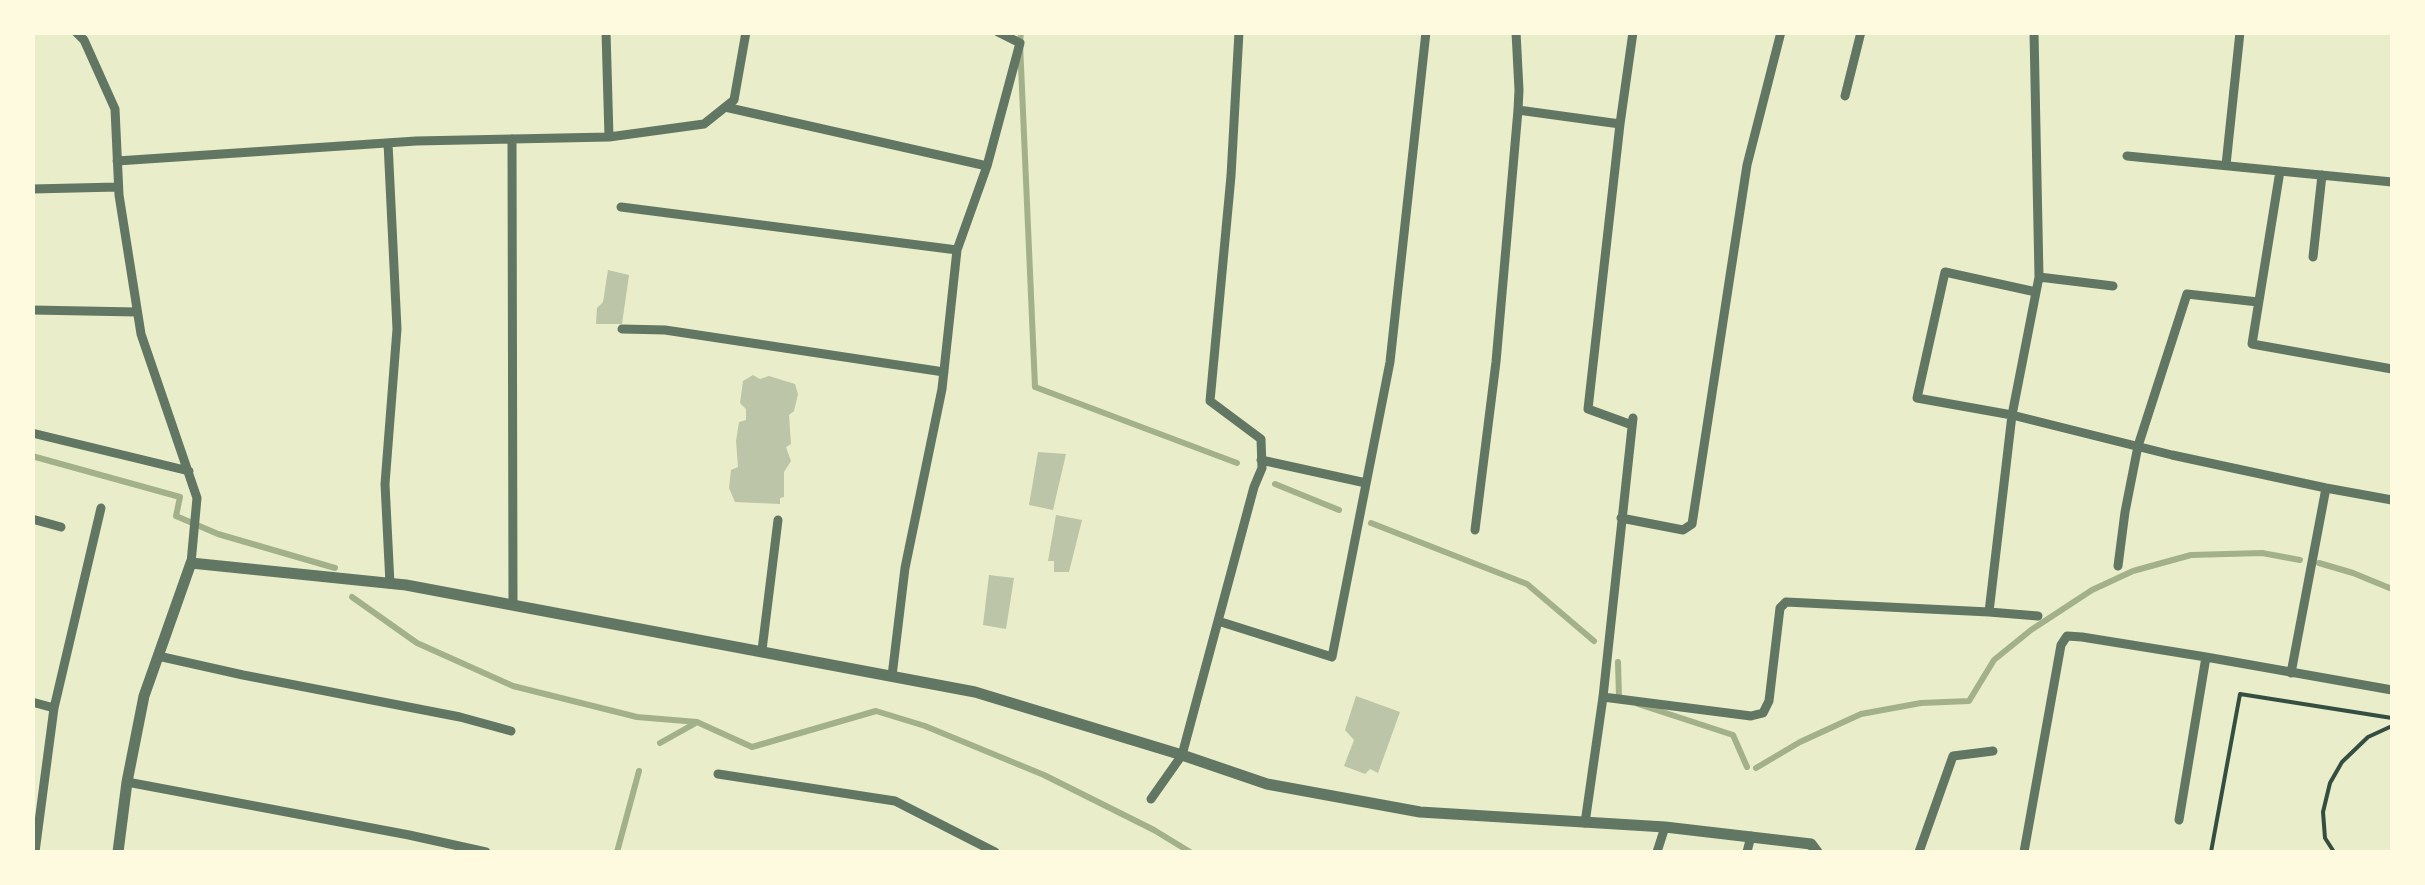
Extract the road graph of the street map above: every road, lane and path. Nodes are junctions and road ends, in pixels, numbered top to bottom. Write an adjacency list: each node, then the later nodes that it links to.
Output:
1 (76, 32): 21 (street)
2 (606, 32): 17 (street)
3 (746, 32): 14 (street)
4 (998, 32): 22 (street)
5 (1239, 32): 44 (street)
6 (1426, 32): 46 (street)
7 (1516, 32): 15 (street)
8 (1633, 32): 16 (street)
9 (1781, 32): 50 (street)
10 (1861, 32): 13 (street)
11 (2034, 32): 32 (street)
12 (2240, 32): 23 (street)
13 (1845, 96)
14 (724, 107): 17 (street); 22 (street)
15 (1518, 110): 16 (street); 54 (street)
16 (1620, 124): 50 (street)
17 (609, 137): 18 (street)
18 (512, 139): 19 (street); 58 (street)
19 (388, 143): 21 (street); 57 (street)
20 (2127, 156): 23 (street)
21 (117, 162): 28 (street)
22 (986, 166): 30 (street)
23 (2226, 166): 24 (street)
24 (2280, 171): 25 (street); 35 (street)
25 (2322, 175): 26 (street); 31 (street)
26 (2392, 182)
27 (32, 188): 28 (street)
28 (118, 188): 37 (street)
29 (620, 207): 30 (street)
30 (957, 250): 40 (street)
31 (2312, 257)
32 (2039, 277): 33 (street); 34 (street)
33 (2113, 286)
34 (2036, 292): 41 (street); 41 (street)
35 (2258, 302): 39 (street); 43 (street)
36 (32, 310): 37 (street)
37 (137, 312): 45 (street)
38 (622, 328): 40 (street)
39 (2392, 369)
40 (944, 372): 66 (street)
41 (2012, 415): 43 (street); 59 (street)
42 (32, 433): 45 (street)
43 (2138, 446): 47 (street); 56 (street)
44 (1261, 460): 46 (street); 61 (street)
45 (189, 471): 55 (street)
46 (1366, 483): 61 (street)
47 (2326, 488): 48 (street); 65 (street)
48 (2392, 500)
49 (101, 508): 70 (street)
50 (1621, 518): 68 (street)
51 (32, 520): 53 (street)
52 (778, 520): 62 (street)
53 (61, 527)
54 (1474, 530)
55 (191, 563): 57 (street); 63 (street)
56 (2118, 566)
57 (390, 584): 58 (street)
58 (513, 605): 62 (street)
59 (1989, 612): 60 (street); 68 (street)
60 (2038, 616)
61 (1218, 621): 75 (street)
62 (762, 650): 66 (street)
63 (158, 656): 73 (street); 77 (street)
64 (2206, 657): 65 (street); 79 (street); 91 (street)
65 (2291, 673): 67 (street)
66 (892, 676): 75 (street)
67 (2392, 690)
68 (1603, 697): 80 (street)
69 (32, 702): 70 (street)
70 (54, 708): 83 (street)
71 (2392, 718): 92 (path)
72 (2392, 726): 93 (path)
73 (511, 731)
74 (1993, 751): 90 (street)
75 (1182, 756): 78 (street); 80 (street)
76 (718, 774): 86 (street)
77 (127, 782): 84 (street); 85 (street)
78 (1152, 799)
79 (2179, 820)
80 (1584, 822): 81 (street)
81 (1664, 826): 82 (street); 87 (street)
82 (1751, 836): 88 (street); 89 (street)
83 (36, 852)
84 (118, 852)
85 (486, 852)
86 (995, 852)
87 (1658, 852)
88 (1747, 852)
89 (1818, 852)
90 (1920, 852)
91 (2024, 852)
92 (2211, 852)
93 (2334, 852)

